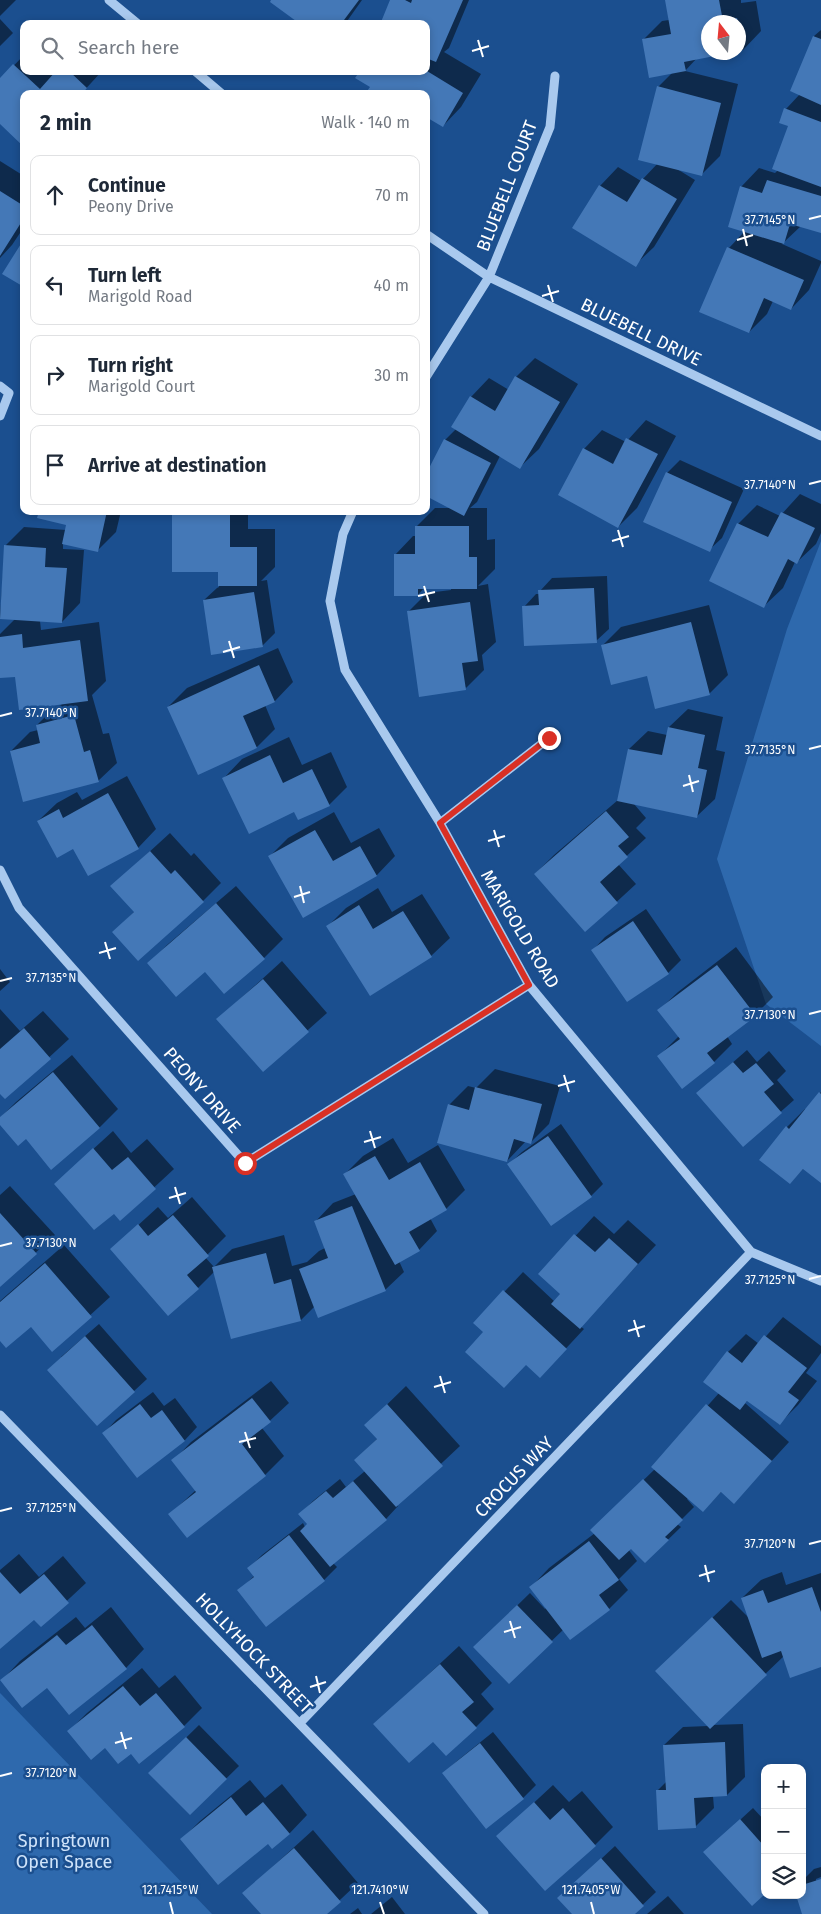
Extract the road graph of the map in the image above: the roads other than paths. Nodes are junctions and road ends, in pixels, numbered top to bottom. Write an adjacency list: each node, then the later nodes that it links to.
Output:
1 (109, 0): 2 (street)
2 (133, 20)
3 (199, 75): 5 (street)
4 (555, 76): 7 (street, BLUEBELL COURT)
5 (217, 90)
6 (430, 237): 7 (street, BLUEBELL DRIVE)
7 (489, 277): 8 (street); 11 (street, BLUEBELL DRIVE)
8 (430, 371)
9 (0, 386): 10 (street)
10 (0, 416)
11 (821, 436)
12 (351, 515): 14 (street, MARIGOLD ROAD)
13 (549, 738): 14 (street)
14 (440, 823): 16 (street, MARIGOLD ROAD)
15 (0, 870): 16 (street, PEONY DRIVE)
16 (529, 985): 17 (street, MARIGOLD ROAD)
17 (751, 1252): 18 (street, MARIGOLD ROAD); 20 (street, CROCUS WAY)
18 (821, 1281)
19 (0, 1415): 20 (street, HOLLYHOCK STREET)
20 (300, 1723): 21 (street, HOLLYHOCK STREET)
21 (484, 1914)

